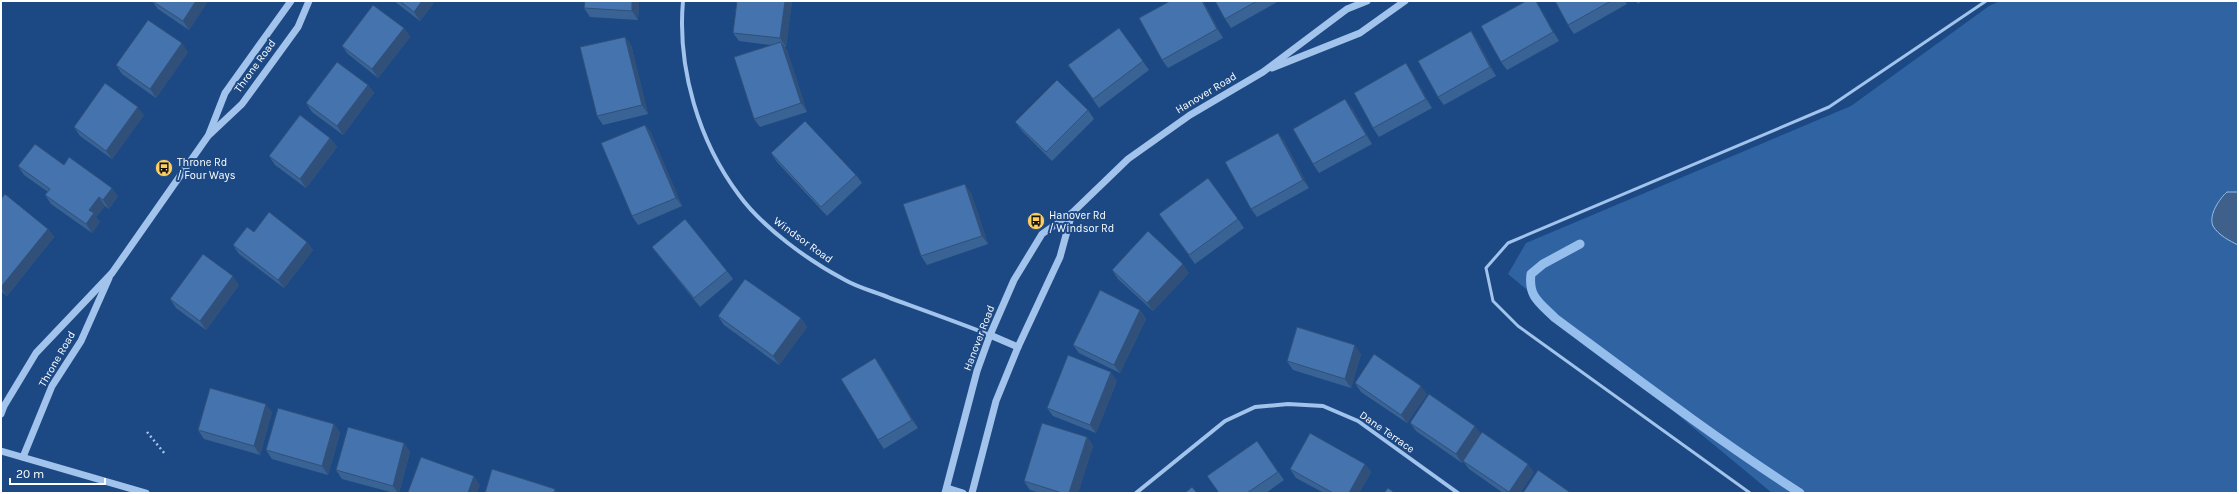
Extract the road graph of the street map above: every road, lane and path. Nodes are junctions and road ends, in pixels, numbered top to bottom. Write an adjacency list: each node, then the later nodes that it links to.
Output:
1 (291, 1): 8 (street, Throne Road)
2 (309, 1): 8 (street, Throne Road)
3 (683, 1): 11 (street, Windsor Road)
4 (1367, 1): 7 (street, Hanover Road)
5 (1405, 1): 7 (street, Hanover Road)
6 (1986, 1): 24 (lane)
7 (1263, 72): 9 (street, Hanover Road)
8 (208, 136): 10 (street, Throne Road)
9 (1072, 214): 11 (street, Hanover Road); 12 (street, Hanover Road)
10 (112, 273): 13 (street, Throne Road); 17 (street, Throne Road)
11 (990, 335): 12 (street); 18 (street, Hanover Road)
12 (1018, 347): 21 (street, Hanover Road)
13 (1, 414)
14 (147, 432): 16 (path)
15 (1, 451): 17 (street)
16 (165, 454)
17 (22, 457): 19 (street)
18 (946, 491): 20 (street)
19 (146, 493)
20 (963, 493)
21 (972, 493)
22 (1136, 493): 23 (street, Dane Terrace)
23 (1458, 493)
24 (1750, 493)

